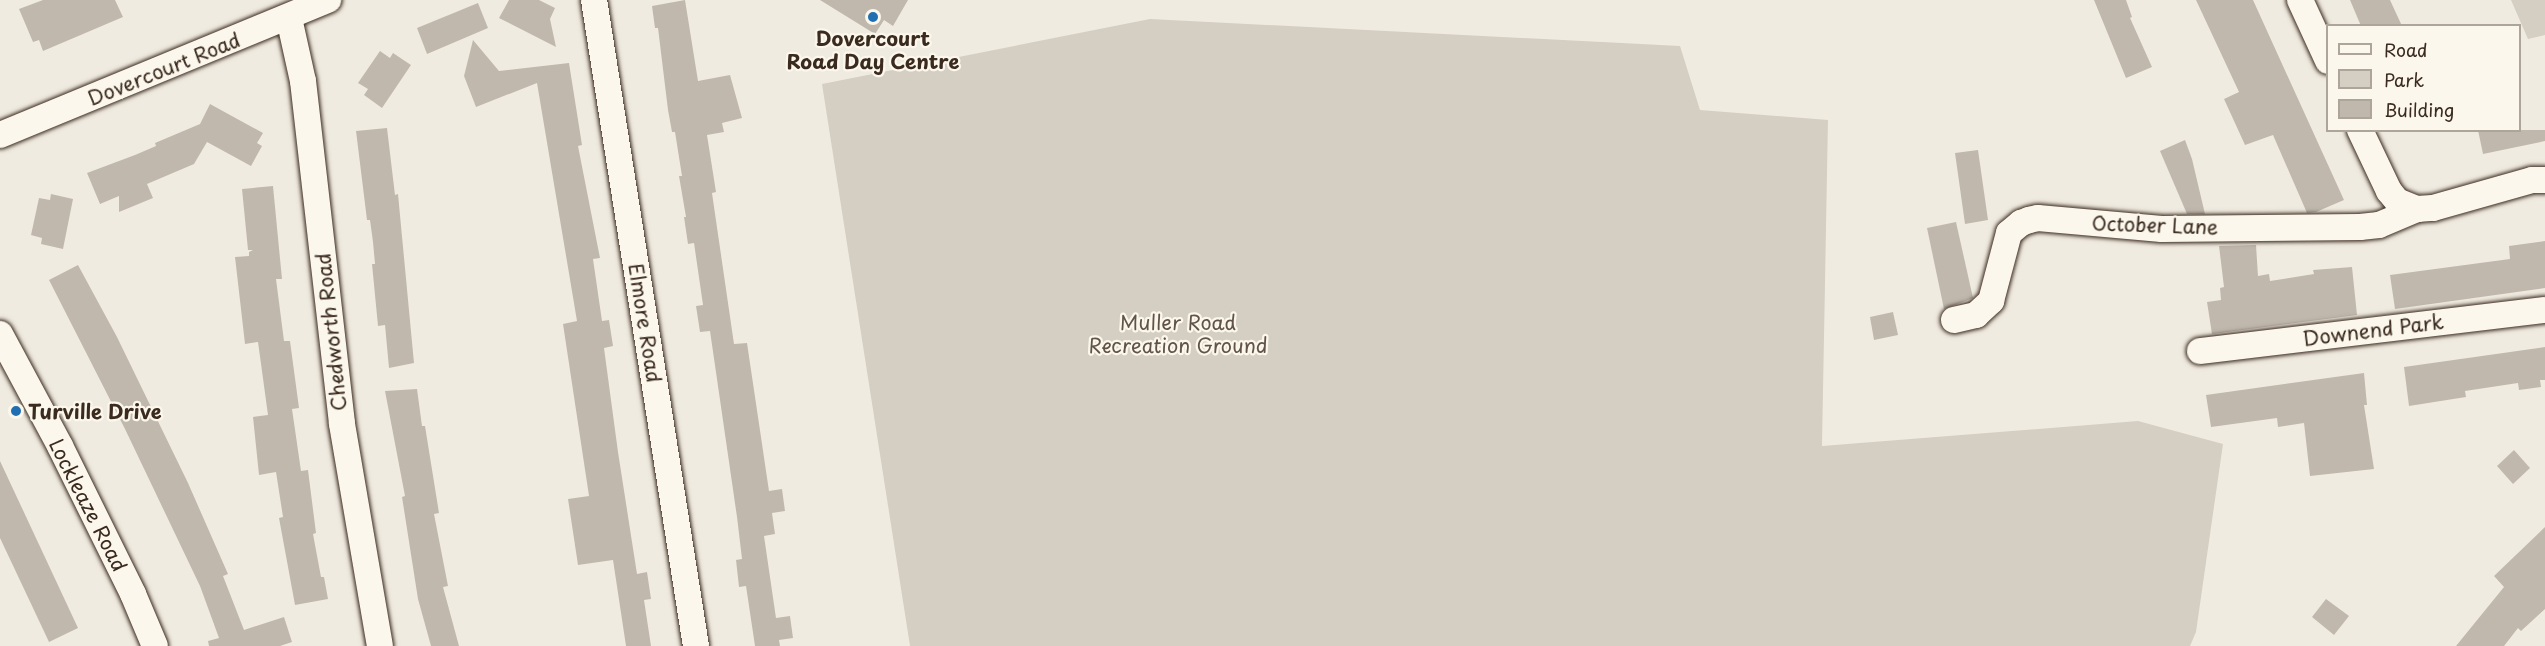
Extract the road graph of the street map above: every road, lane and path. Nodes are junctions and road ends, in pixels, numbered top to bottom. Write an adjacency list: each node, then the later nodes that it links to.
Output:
1 (328, 0): 4 (street, Dovercourt Road)
2 (594, 0): 16 (street, Elmore Road)
3 (2300, 0): 5 (street)
4 (289, 18): 7 (street, Dovercourt Road); 15 (street, Chedworth Road)
5 (2326, 57)
6 (2361, 132): 9 (street)
7 (0, 135)
8 (2545, 180): 9 (street)
9 (2416, 209): 11 (street, October Lane)
10 (2545, 310): 13 (street, Downend Park)
11 (1954, 320)
12 (0, 334): 14 (street, Lockleaze Road)
13 (2200, 351)
14 (155, 646)
15 (380, 646)
16 (696, 646)

